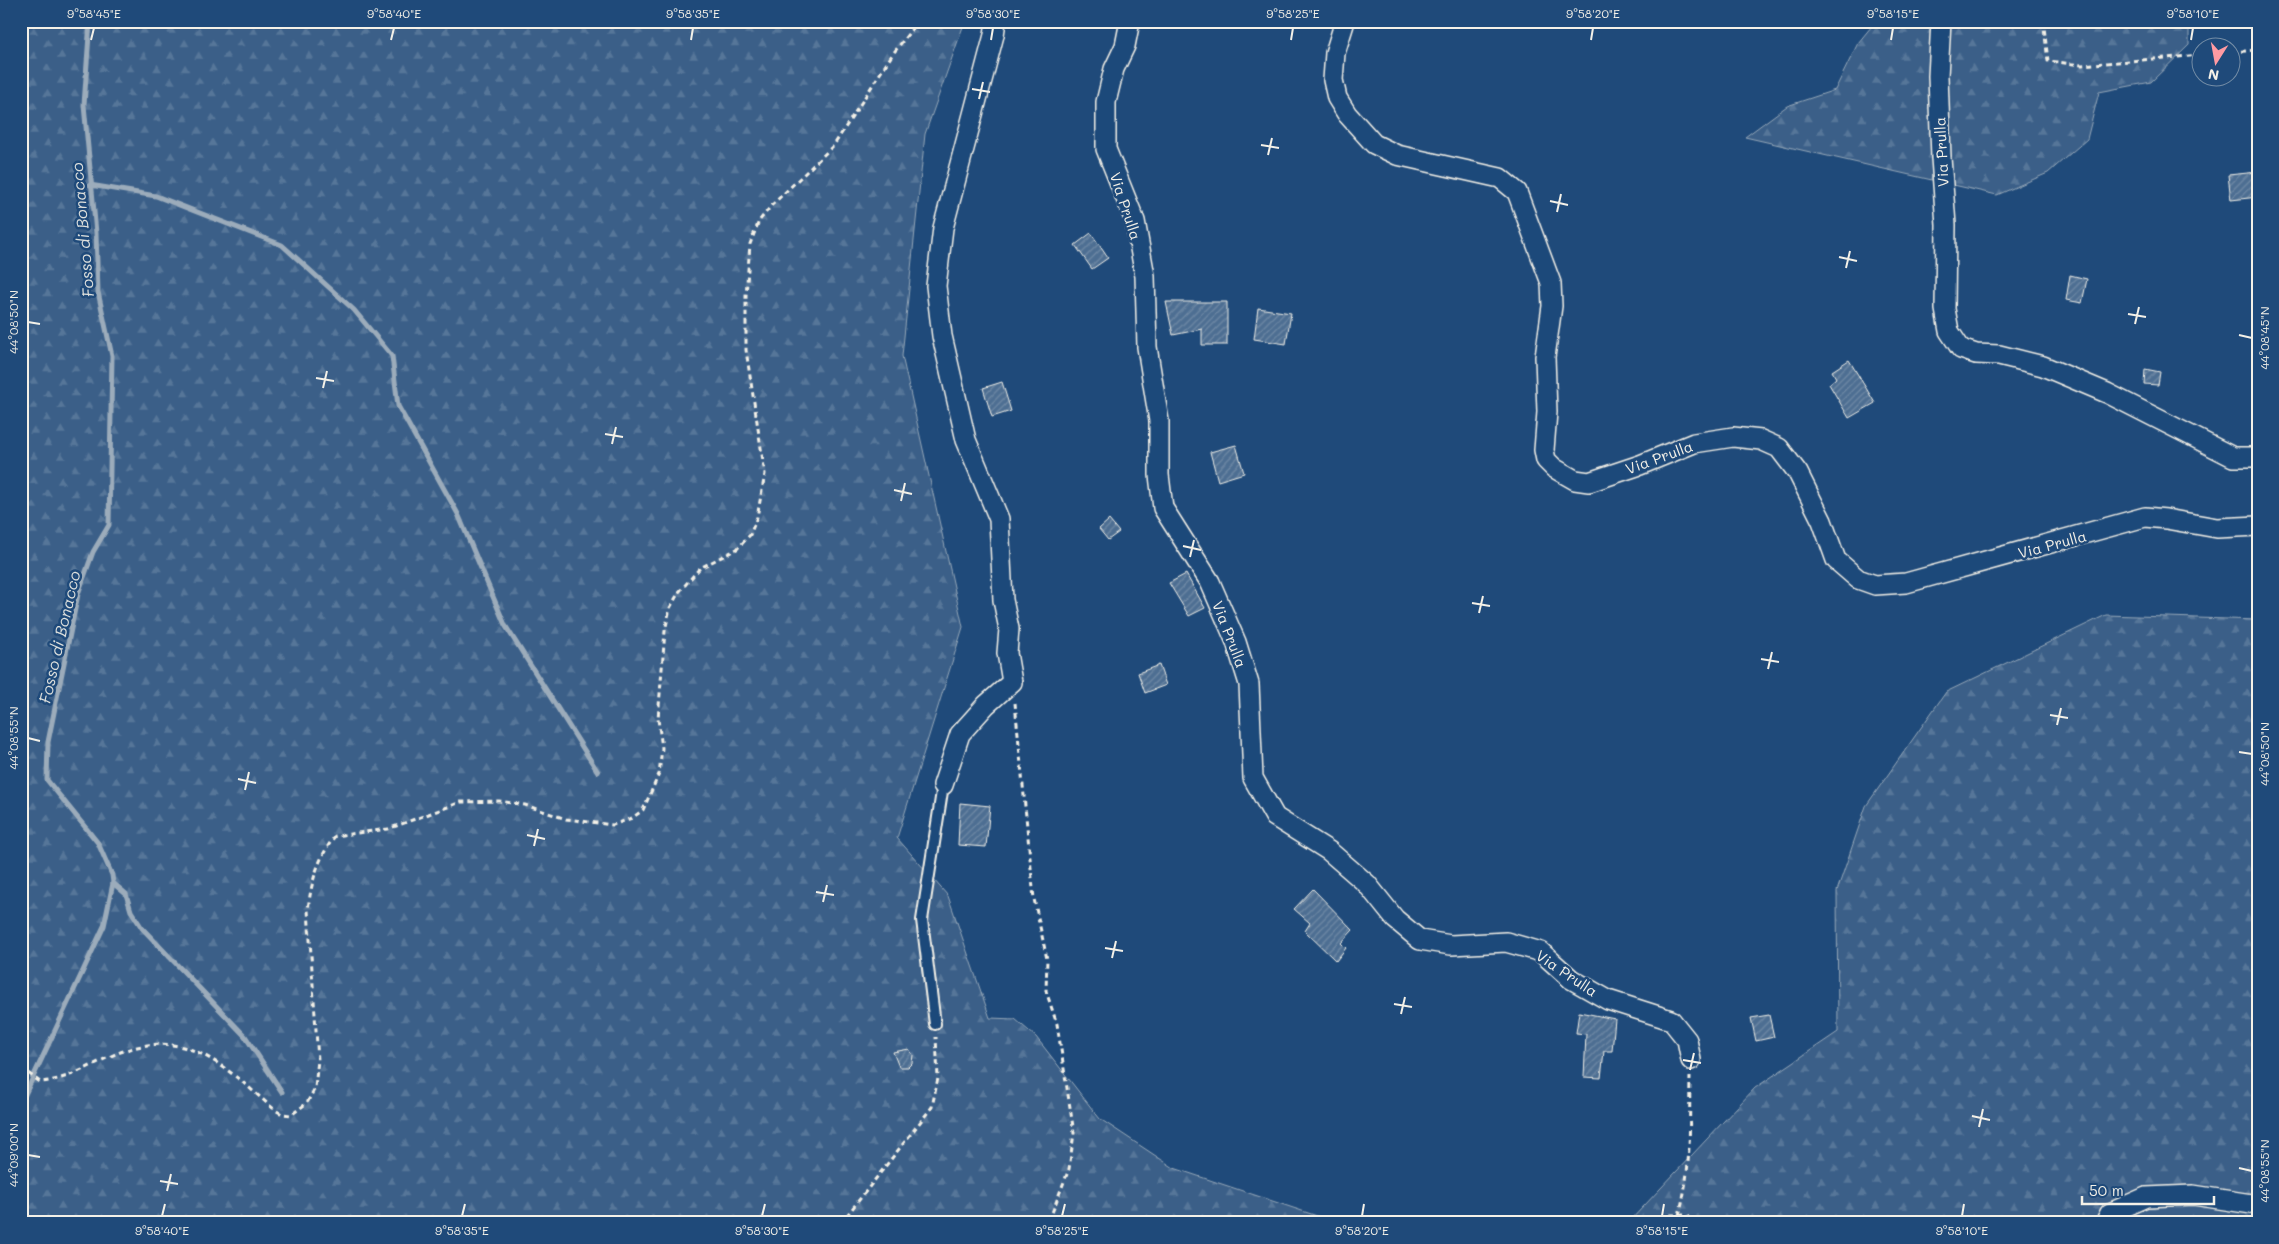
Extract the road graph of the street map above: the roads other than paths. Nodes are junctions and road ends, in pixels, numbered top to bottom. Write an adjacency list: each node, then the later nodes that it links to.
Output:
1 (996, 21): 7 (street)
2 (1130, 21): 9 (street, Via Prulla)
3 (1345, 21): 6 (street, Via Prulla)
4 (1941, 21): 5 (street, Via Prulla)
5 (2258, 457)
6 (2258, 526)
7 (943, 784): 8 (lane)
8 (935, 1024)
9 (1691, 1060)
10 (2258, 1206): 11 (street)
11 (2105, 1223)

